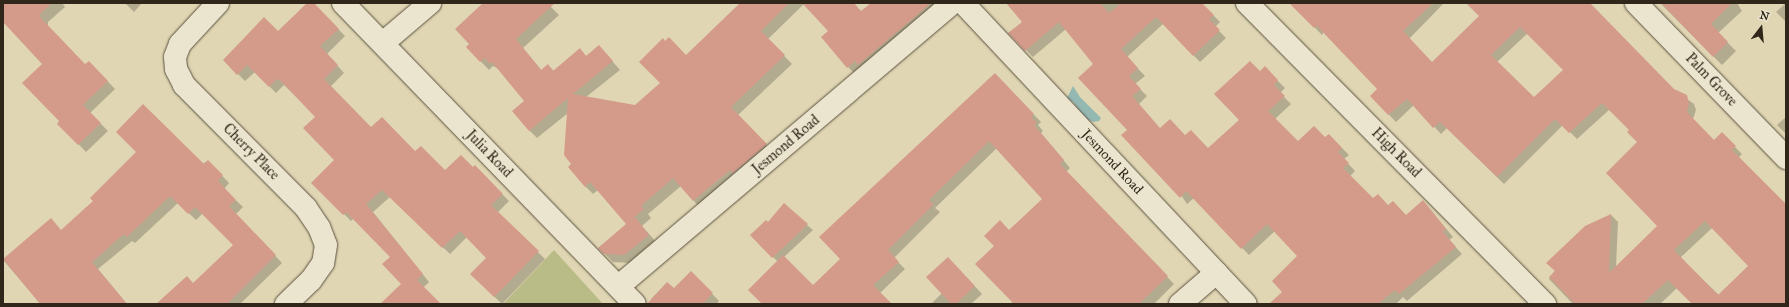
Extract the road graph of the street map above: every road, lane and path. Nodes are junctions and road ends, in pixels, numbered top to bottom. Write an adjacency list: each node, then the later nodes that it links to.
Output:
1 (218, 3): 12 (street, Cherry Place)
2 (343, 3): 8 (street, Julia Road)
3 (430, 3): 8 (street)
4 (953, 3): 11 (street, Jesmond Road)
5 (963, 3): 10 (street, Jesmond Road)
6 (1247, 3): 16 (street, High Road)
7 (1636, 3): 9 (street, Palm Grove)
8 (383, 43): 11 (street, Julia Road)
9 (1786, 158)
10 (1216, 273): 14 (street); 15 (street, Jesmond Road)
11 (619, 286): 13 (street, Julia Road)
12 (286, 304)
13 (636, 304)
14 (1180, 304)
15 (1246, 304)
16 (1545, 304)

